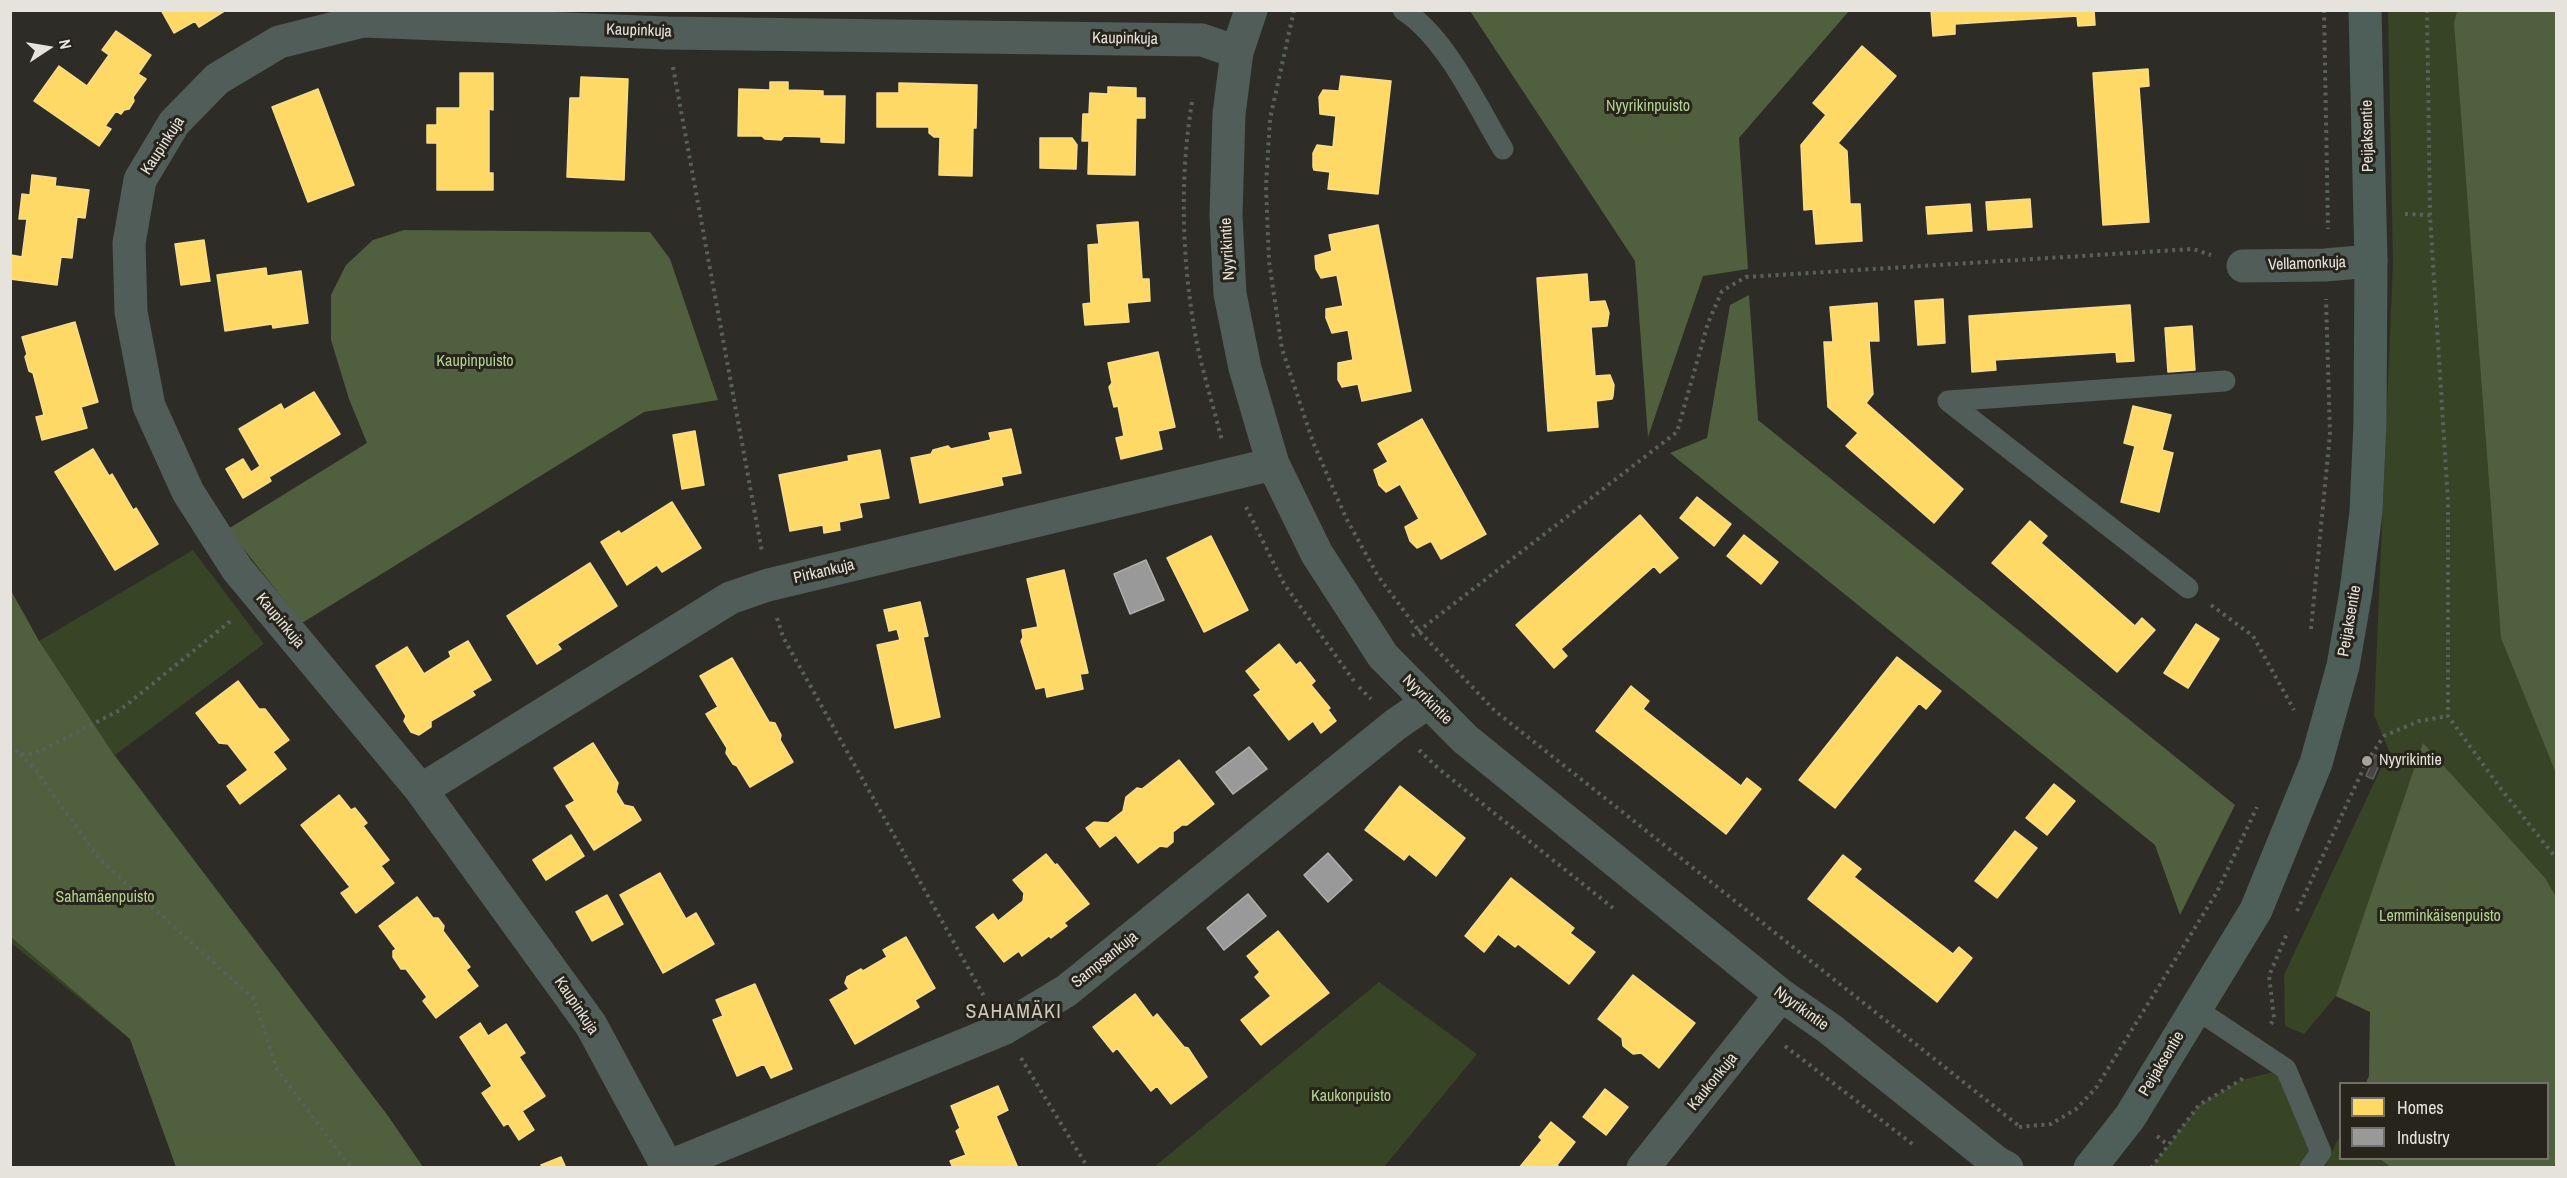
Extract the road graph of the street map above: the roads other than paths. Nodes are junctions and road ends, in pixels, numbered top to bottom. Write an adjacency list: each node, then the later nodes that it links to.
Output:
1 (1251, 10): 4 (street, Nyyrikintie)
2 (1403, 10): 5 (lane)
3 (2366, 10): 6 (street, Peijaksentie)
4 (1237, 52): 9 (street, Nyyrikintie); 12 (street, Kaupinkuja)
5 (1503, 149)
6 (2371, 261): 7 (street, Vellamonkuja); 14 (street, Peijaksentie)
7 (2243, 266)
8 (2225, 381): 10 (lane)
9 (1273, 464): 11 (street, Nyyrikintie); 12 (street, Pirkankuja)
10 (2188, 588)
11 (1428, 702): 13 (street, Nyyrikintie); 16 (street, Sampsankuja)
12 (421, 790): 16 (street, Kaupinkuja)
13 (1781, 995): 15 (street, Nyyrikintie); 17 (street, Kaukonkuja)
14 (2196, 1009): 18 (street, Peijaksentie); 19 (lane)
15 (2002, 1165)
16 (668, 1167)
17 (1643, 1167)
18 (2090, 1167)
19 (2310, 1167)

